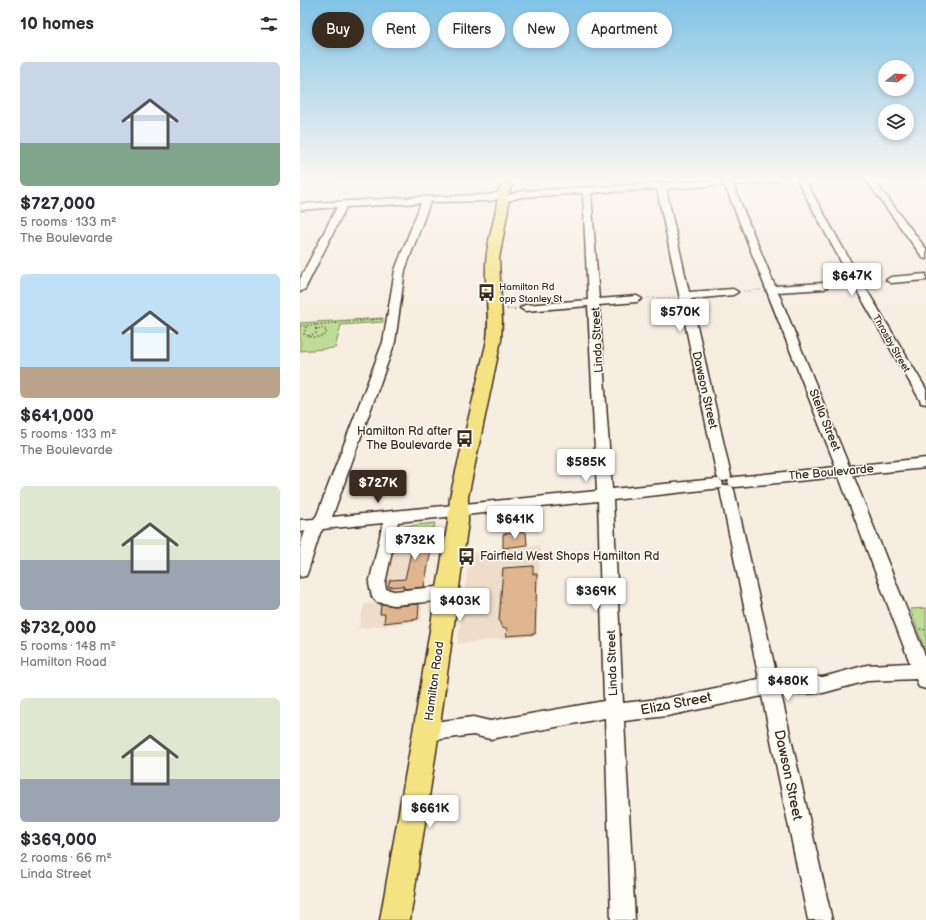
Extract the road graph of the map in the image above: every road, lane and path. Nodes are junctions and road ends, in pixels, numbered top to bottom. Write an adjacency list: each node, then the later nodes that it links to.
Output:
1 (334, 223): 14 (street)
2 (417, 223): 35 (street)
3 (499, 223): 33 (main road, Hamilton Road)
4 (589, 223): 19 (street, Linda Street)
5 (669, 223): 17 (street, Dawson Street)
6 (745, 223): 15 (street, Stella Street)
7 (825, 223): 12 (street, Throsby Street)
8 (902, 223): 9 (street)
9 (926, 256)
10 (926, 277): 11 (street)
11 (891, 280): 12 (path)
12 (857, 282): 13 (path); 28 (street, Throsby Street)
13 (824, 286): 15 (street)
14 (300, 289)
15 (772, 289): 16 (path); 30 (street, Stella Street)
16 (733, 292): 17 (street)
17 (684, 296): 18 (path); 31 (street, Dawson Street)
18 (637, 299): 19 (street)
19 (595, 302): 20 (street); 32 (street, Linda Street)
20 (524, 308): 21 (path)
21 (504, 309)
22 (382, 319): 23 (path)
23 (316, 324): 25 (path); 26 (path)
24 (300, 326): 25 (path)
25 (306, 326): 27 (path)
26 (316, 328): 27 (path); 27 (path)
27 (309, 336)
28 (926, 400)
29 (926, 463): 30 (street, The Boulevarde)
30 (845, 471): 31 (street, The Boulevarde); 41 (street, Stella Street)
31 (726, 483): 32 (street, The Boulevarde); 42 (street, Dawson Street)
32 (605, 495): 33 (street, The Boulevarde); 43 (street, Linda Street)
33 (459, 509): 34 (street, The Boulevarde); 38 (main road, Hamilton Road)
34 (392, 516): 35 (street, The Boulevarde); 38 (street)
35 (318, 524): 36 (street, The Boulevarde); 37 (street)
36 (300, 526)
37 (300, 571)
38 (447, 593): 44 (main road, Hamilton Road)
39 (918, 629): 40 (path)
40 (926, 630)
41 (925, 674): 42 (street, Eliza Street)
42 (769, 686): 43 (street, Eliza Street); 47 (street, Dawson Street)
43 (614, 708): 44 (street, Eliza Street); 46 (street, Linda Street)
44 (426, 732): 45 (main road, Hamilton Road)
45 (395, 920)
46 (623, 920)
47 (820, 920)

